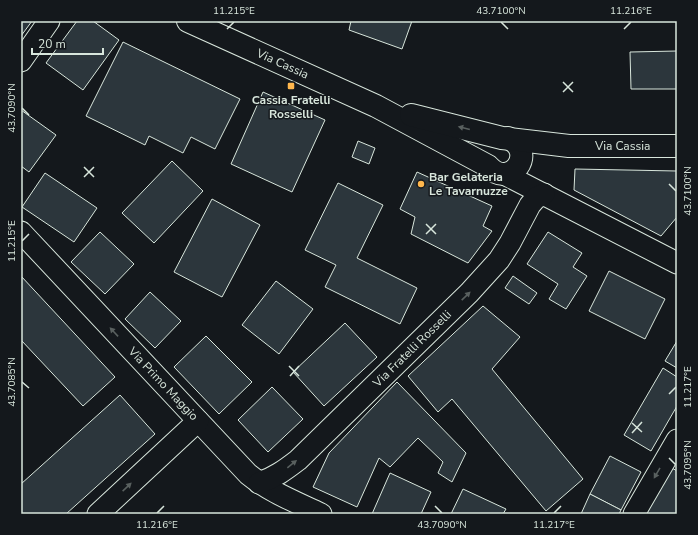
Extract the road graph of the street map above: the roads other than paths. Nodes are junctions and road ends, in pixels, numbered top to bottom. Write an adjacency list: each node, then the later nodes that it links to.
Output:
1 (49, 21): 3 (street)
2 (189, 21): 4 (main road, Via Cassia)
3 (21, 61)
4 (376, 106): 5 (main road, Via Cassia, one-way to 4); 8 (main road, Via Cassia)
5 (505, 138): 6 (main road, Via Cassia); 8 (main road); 8 (main road)
6 (569, 146): 7 (main road, Via Cassia); 8 (main road, Via Cassia)
7 (677, 146)
8 (504, 167): 9 (street); 10 (street)
9 (544, 194): 10 (street); 15 (street, Via Fratelli Rosselli, one-way to 9)
10 (565, 205): 12 (street)
11 (21, 232): 13 (street, Via Primo Maggio, one-way to 11)
12 (677, 263)
13 (198, 421): 15 (street, Via Primo Maggio); 16 (street, one-way to 13)
14 (677, 440): 18 (street, one-way to 18)
15 (258, 483): 17 (street, Via Primo Maggio)
16 (98, 514)
17 (321, 514)
18 (634, 514)

